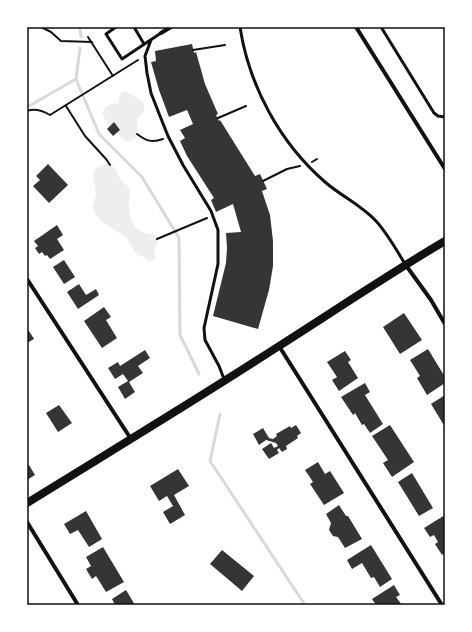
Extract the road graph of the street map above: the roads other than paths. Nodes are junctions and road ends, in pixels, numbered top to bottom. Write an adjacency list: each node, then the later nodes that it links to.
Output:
1 (116, 27): 9 (lane)
2 (134, 27): 9 (lane)
3 (171, 27): 7 (street)
4 (240, 27): 13 (lane)
5 (356, 27): 11 (street)
6 (381, 27): 10 (lane)
7 (161, 33): 8 (lane)
8 (151, 40): 9 (lane); 17 (lane)
9 (144, 44)
10 (445, 117)
11 (445, 169)
12 (445, 241): 13 (main road)
13 (405, 264): 15 (street); 16 (main road)
14 (27, 279): 18 (street)
15 (445, 324)
16 (279, 346): 17 (main road); 22 (street)
17 (225, 380): 18 (main road)
18 (131, 439): 19 (main road)
19 (27, 503)
20 (27, 522): 21 (street)
21 (78, 605)
22 (442, 605)

